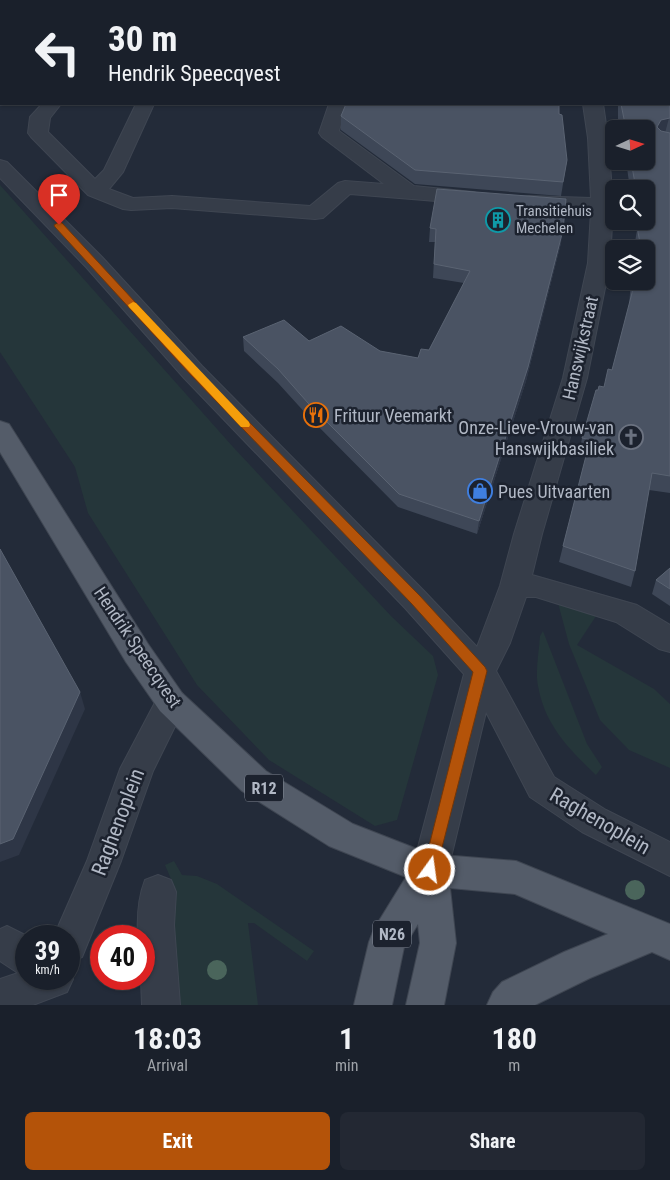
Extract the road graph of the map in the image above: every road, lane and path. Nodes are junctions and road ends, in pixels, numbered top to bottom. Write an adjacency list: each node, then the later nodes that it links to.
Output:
1 (51, 105): 8 (street)
2 (145, 105): 8 (street)
3 (338, 105): 9 (street)
4 (593, 105): 5 (street, Hanswijkstraat)
5 (605, 135)
6 (605, 155): 10 (street, Hanswijkstraat)
7 (0, 166): 14 (street)
8 (94, 191): 9 (street)
9 (408, 192): 10 (street)
10 (602, 205): 12 (street, Hanswijkstraat)
11 (0, 430): 15 (main road, Hendrik Speecqvest / R12)
12 (515, 586): 13 (street); 14 (street, Hanswijkstraat)
13 (670, 640)
14 (488, 657): 16 (street, Raghenoplein); 17 (street, N26)
15 (171, 702): 17 (main road, Hendrik Speecqvest / R12); 19 (street, Raghenoplein)
16 (670, 860)
17 (430, 870): 20 (main road, R12); 24 (main road, N26); 25 (main road, N26)
18 (158, 892): 23 (street)
19 (77, 925)
20 (660, 938): 26 (main road)
21 (23, 990): 22 (street)
22 (0, 998)
23 (161, 1005)
24 (373, 1005)
25 (425, 1005)
26 (506, 1005)

